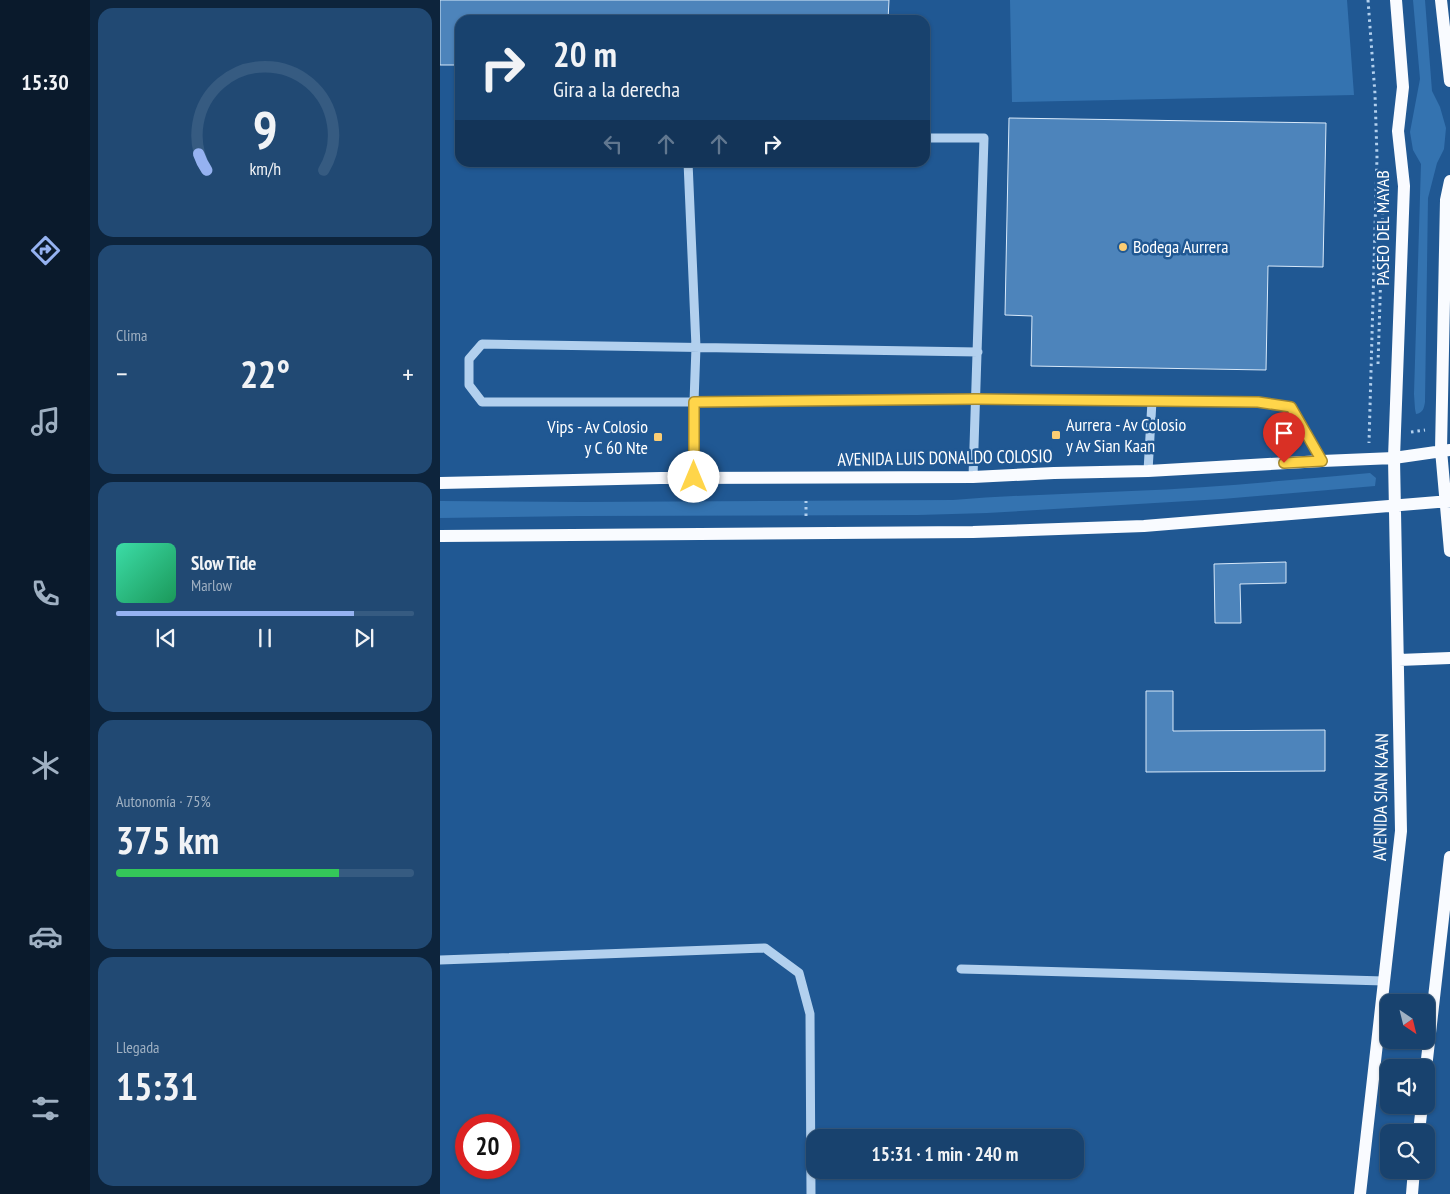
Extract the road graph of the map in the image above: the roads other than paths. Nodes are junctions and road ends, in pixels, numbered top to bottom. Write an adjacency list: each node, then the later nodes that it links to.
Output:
1 (1396, 0): 13 (main road, PASEO DEL MAYAB)
2 (1441, 0): 3 (main road)
3 (1450, 81)
4 (930, 138): 8 (street)
5 (688, 167): 7 (street)
6 (1450, 181): 12 (main road)
7 (696, 347): 8 (street); 11 (street); 11 (street)
8 (978, 352): 9 (street)
9 (976, 399): 10 (street); 11 (street); 17 (street)
10 (1152, 401): 14 (street); 15 (street)
11 (694, 402): 16 (street)
12 (1446, 450): 13 (main road, AVENIDA LUIS DONALDO COLOSIO); 19 (main road)
13 (1394, 458): 14 (main road, AVENIDA LUIS DONALDO COLOSIO); 20 (main road, AVENIDA SIAN KAAN)
14 (1322, 461): 15 (main road, AVENIDA LUIS DONALDO COLOSIO)
15 (1148, 471): 17 (main road, AVENIDA LUIS DONALDO COLOSIO)
16 (694, 477): 17 (main road, AVENIDA LUIS DONALDO COLOSIO); 18 (main road, AVENIDA LUIS DONALDO COLOSIO)
17 (973, 478)
18 (440, 483)
19 (1448, 502): 20 (main road); 22 (main road)
20 (1396, 505): 21 (main road); 24 (main road, AVENIDA SIAN KAAN)
21 (440, 536)
22 (1450, 552)
23 (1450, 658): 24 (main road)
24 (1399, 660): 28 (main road, AVENIDA SIAN KAAN)
25 (1450, 857): 29 (main road)
26 (440, 960): 31 (street)
27 (961, 969): 28 (street)
28 (1384, 980): 32 (main road, AVENIDA SIAN KAAN)
29 (1427, 1059)
30 (1413, 1179): 33 (main road)
31 (811, 1194)
32 (1360, 1194)
33 (1412, 1194)

